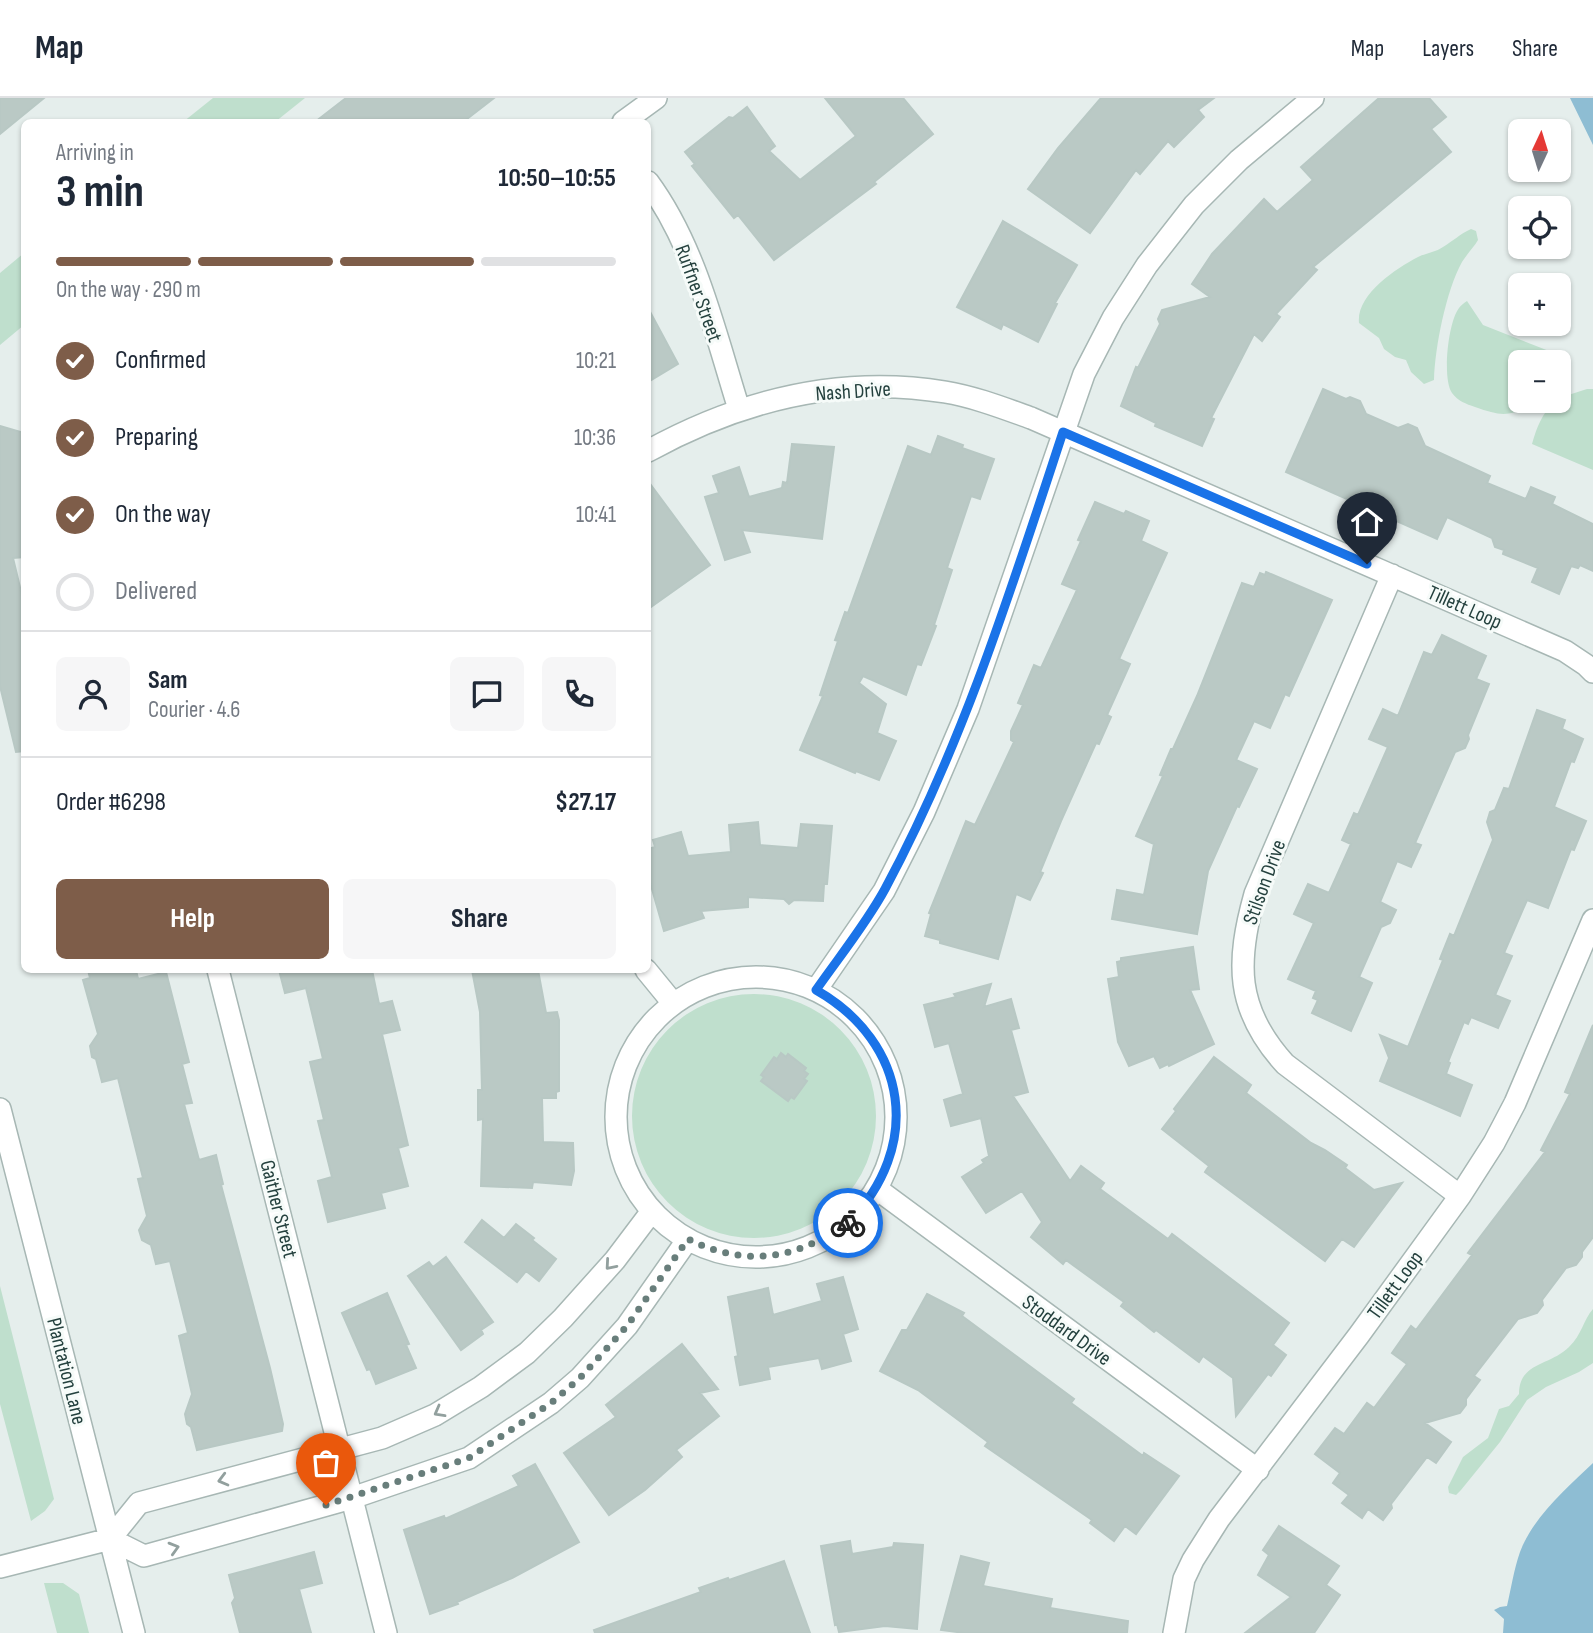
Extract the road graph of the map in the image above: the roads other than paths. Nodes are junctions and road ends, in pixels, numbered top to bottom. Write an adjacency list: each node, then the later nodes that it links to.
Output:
1 (656, 98): 3 (street)
2 (1313, 98): 6 (street)
3 (627, 119)
4 (651, 187): 5 (street, Ruffner Street)
5 (739, 409): 6 (street, Nash Drive); 7 (street, Nash Drive)
6 (1063, 432): 8 (street, Tillett Loop); 13 (street)
7 (651, 449)
8 (1392, 575): 9 (street, Tillett Loop); 17 (street, Stilson Drive)
9 (1593, 672)
10 (1593, 920): 17 (street, Tillett Loop)
11 (219, 973): 20 (street, Gaither Street)
12 (648, 973): 14 (street)
13 (816, 990): 14 (street); 16 (street)
14 (673, 1003): 18 (street)
15 (0, 1109): 23 (street, Plantation Lane)
16 (877, 1189): 19 (street); 21 (street, Stoddard Drive)
17 (1460, 1196): 21 (street, Tillett Loop)
18 (652, 1211): 19 (street); 20 (street, one-way to 20)
19 (688, 1239): 22 (street)
20 (339, 1449): 22 (street); 23 (street, one-way to 23)
21 (1258, 1470): 27 (street, Tillett Loop)
22 (352, 1498): 23 (street, one-way to 22); 26 (street)
23 (110, 1539): 24 (street); 25 (street, Plantation Lane)
24 (0, 1567)
25 (134, 1633)
26 (386, 1633)
27 (1174, 1633)

